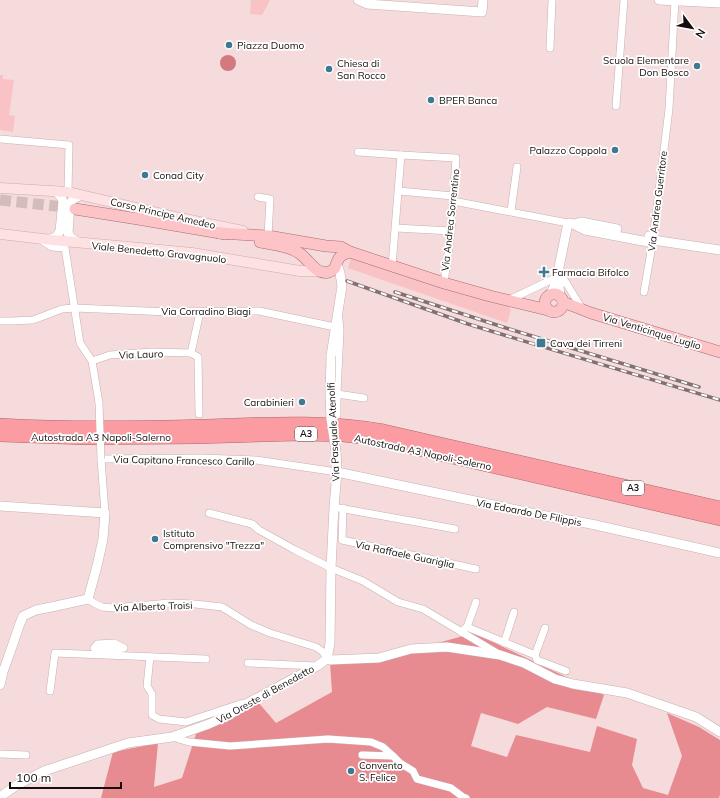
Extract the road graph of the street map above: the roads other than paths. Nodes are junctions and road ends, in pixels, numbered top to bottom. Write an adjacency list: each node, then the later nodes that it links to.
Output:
1 (358, 0): 2 (street)
2 (483, 0)
3 (552, 0): 8 (street)
4 (624, 0): 9 (street)
5 (659, 0): 6 (street)
6 (675, 1): 7 (street); 30 (street, Via Andrea Guerritore)
7 (720, 3)
8 (550, 48)
9 (616, 106)
10 (0, 139): 17 (street)
11 (358, 152): 12 (street)
12 (402, 155): 16 (street); 20 (street, Via Andrea Sorrentino)
13 (517, 167): 22 (street)
14 (0, 188): 15 (main road, Corso Principe Amedeo)
15 (56, 191): 17 (main road, Corso Principe Amedeo); 29 (street)
16 (399, 191): 20 (street); 24 (street)
17 (68, 192): 18 (main road, Corso Principe Amedeo)
18 (82, 195): 28 (main road, Corso Principe Amedeo); 31 (street)
19 (258, 198): 28 (street)
20 (453, 198): 22 (street); 25 (street, Via Andrea Sorrentino)
21 (75, 209): 26 (main road)
22 (511, 211): 23 (street)
23 (571, 223): 30 (street); 38 (street)
24 (396, 228): 25 (street); 36 (street)
25 (451, 231): 39 (street, Via Andrea Sorrentino)
26 (219, 233): 28 (main road); 37 (main road)
27 (0, 234): 29 (main road, Viale Benedetto Gravagnuolo)
28 (268, 236): 32 (main road, Corso Principe Amedeo)
29 (43, 239): 31 (main road, Viale Benedetto Gravagnuolo); 44 (street)
30 (653, 240): 33 (street); 41 (street, Via Andrea Guerritore)
31 (80, 243): 37 (main road, Viale Benedetto Gravagnuolo)
32 (326, 246): 34 (main road, Corso Principe Amedeo); 35 (main road)
33 (720, 250)
34 (350, 252): 35 (main road); 36 (main road, Corso Principe Amedeo)
35 (337, 262): 37 (main road); 40 (street, Via Pasquale Atenolfi)
36 (392, 266): 39 (main road, Corso Principe Amedeo)
37 (322, 273): 40 (street)
38 (560, 277): 42 (street); 43 (street); 46 (street)
39 (444, 283): 42 (main road, Corso Principe Amedeo)
40 (342, 286): 45 (street, Via Pasquale Atenolfi)
41 (644, 292)
42 (512, 301): 43 (main road, Via Venticinque Luglio)
43 (554, 303): 46 (main road, Via Venticinque Luglio)
44 (75, 308): 47 (street, Via Corradino Biagi); 48 (street, Via Corradino Biagi); 52 (street)
45 (338, 311): 49 (street, Via Pasquale Atenolfi); 53 (street)
46 (583, 311): 50 (main road, Via Venticinque Luglio)
47 (200, 312): 49 (street, Via Corradino Biagi); 51 (street)
48 (0, 321)
49 (335, 327): 60 (street, Via Pasquale Atenolfi, bridge)
50 (720, 352)
51 (191, 354): 52 (street, Via Lauro); 55 (street)
52 (92, 361): 59 (street, bridge)
53 (337, 394): 54 (street); 56 (street)
54 (364, 398)
55 (199, 414)
56 (337, 415)
57 (0, 425): 63 (highway, Autostrada A3 Napoli-Salerno / A3)
58 (0, 435): 66 (highway, Autostrada A3 Napoli-Salerno / A3)
59 (101, 459): 60 (street, Via Capitano Francesco Carillo); 64 (street)
60 (337, 472): 62 (street, Via Pasquale Atenolfi); 68 (street, Via Edoardo De Filippis)
61 (0, 506): 64 (street)
62 (338, 508): 67 (street); 69 (street, Via Pasquale Atenolfi); 70 (street, Via Raffaele Guariglia)
63 (720, 508)
64 (105, 513): 71 (street)
65 (209, 513): 69 (street)
66 (720, 519)
67 (454, 529)
68 (720, 554)
69 (331, 568): 75 (street); 83 (street, Via Pasquale Atenolfi)
70 (476, 569)
71 (88, 599): 83 (street, Via Alberto Troisi); 87 (street)
72 (476, 602): 75 (street)
73 (514, 612): 76 (street)
74 (545, 628): 80 (street)
75 (464, 630): 76 (street); 79 (street)
76 (504, 644): 80 (street)
77 (124, 648): 78 (street)
78 (122, 655): 81 (street); 89 (street)
79 (500, 655): 83 (street); 91 (street)
80 (535, 655): 86 (street)
81 (150, 657): 82 (street); 90 (street)
82 (206, 659)
83 (327, 659): 85 (street, Via Oreste di Benedetto)
84 (248, 663): 85 (street)
85 (317, 666): 90 (street, Via Oreste di Benedetto)
86 (566, 671)
87 (1, 672): 88 (street)
88 (0, 685)
89 (50, 691)
90 (248, 703): 92 (street, Via Oreste di Benedetto)
91 (720, 732)
92 (172, 736): 96 (street); 97 (street, Via Oreste di Benedetto)
93 (0, 754): 94 (street)
94 (26, 755)
95 (362, 755): 96 (street)
96 (393, 756): 98 (street)
97 (0, 797)
98 (466, 798)

